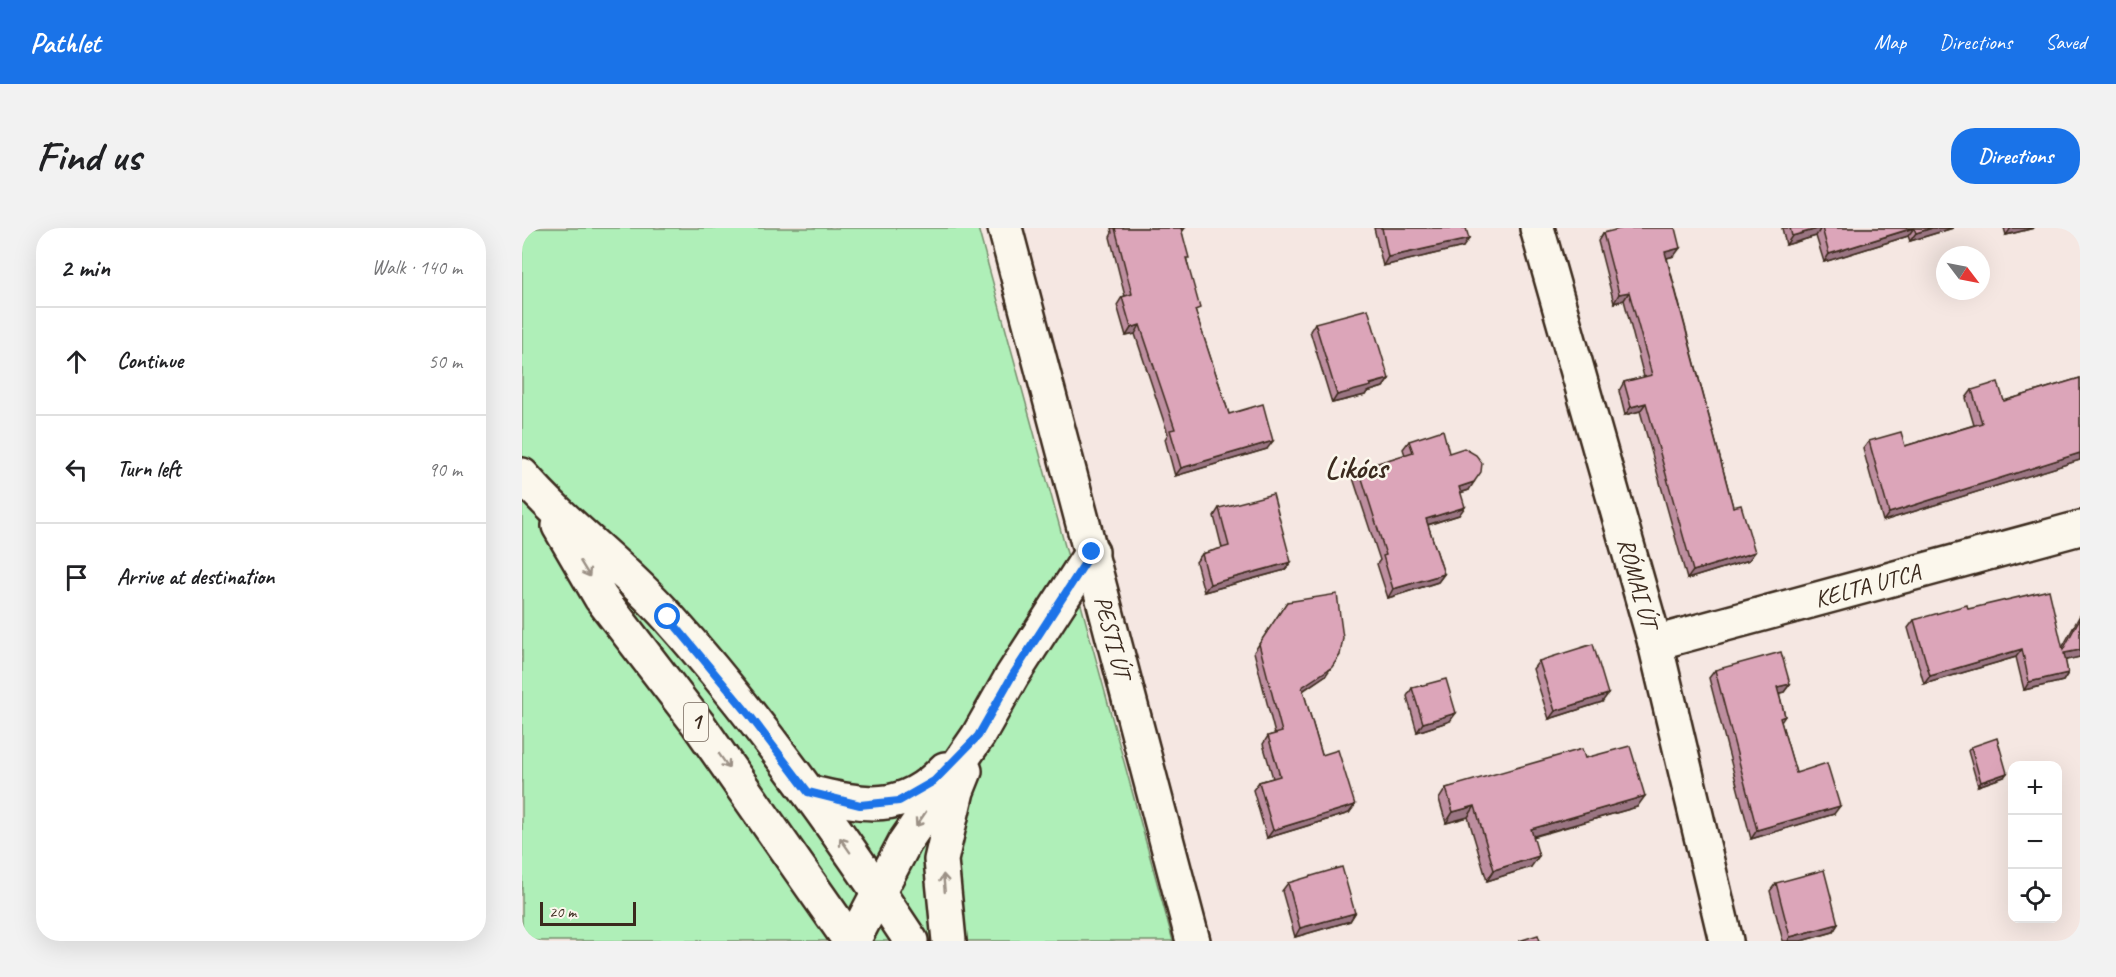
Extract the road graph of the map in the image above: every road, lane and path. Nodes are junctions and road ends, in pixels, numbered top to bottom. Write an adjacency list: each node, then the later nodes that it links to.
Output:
1 (1005, 228): 6 (street, PESTI ÚT)
2 (1537, 228): 7 (street, RÓMAI ÚT)
3 (522, 475): 4 (street, 1)
4 (544, 501): 9 (street, 1); 11 (street, 1, one-way to 11)
5 (2080, 528): 7 (street, KELTA UTCA)
6 (1092, 552): 8 (street); 14 (street, PESTI ÚT)
7 (1655, 643): 15 (street, RÓMAI ÚT)
8 (978, 736): 9 (street); 10 (street, one-way to 10); 13 (street, one-way to 8)
9 (808, 792): 10 (street, 1, one-way to 9)
10 (879, 893): 11 (street); 12 (street, 1)
11 (852, 941)
12 (911, 941)
13 (949, 941)
14 (1193, 941)
15 (1725, 941)

